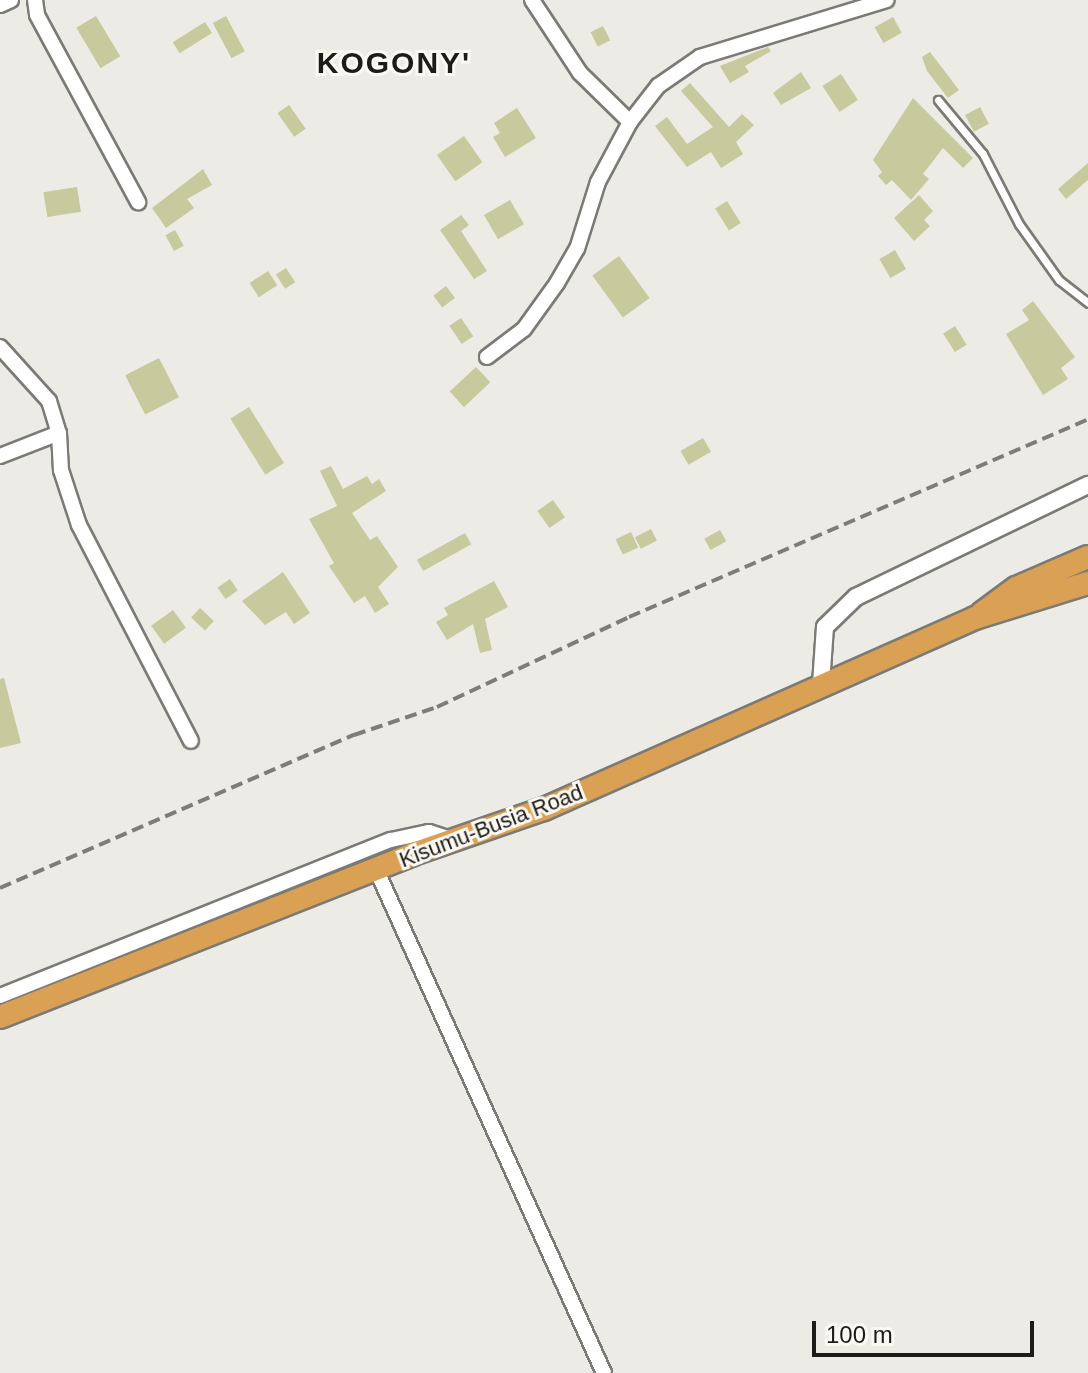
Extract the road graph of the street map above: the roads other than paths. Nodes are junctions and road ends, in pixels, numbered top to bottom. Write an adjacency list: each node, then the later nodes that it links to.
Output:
1 (11, 0): 5 (street)
2 (35, 0): 8 (street)
3 (532, 0): 7 (street)
4 (887, 0): 7 (street)
5 (0, 5)
6 (938, 100): 9 (lane)
7 (630, 122): 11 (street)
8 (138, 202)
9 (1088, 303)
10 (0, 347): 12 (street)
11 (487, 357)
12 (59, 433): 13 (street); 19 (street)
13 (0, 456)
14 (1088, 485): 18 (street)
15 (1088, 557): 17 (highway)
16 (1088, 583): 17 (highway)
17 (975, 618): 18 (highway, Kisumu-Busia Road)
18 (821, 684): 20 (highway, Kisumu-Busia Road)
19 (191, 741)
20 (453, 840): 21 (highway, Kisumu-Busia Road); 22 (street)
21 (376, 869): 23 (highway, Kisumu-Busia Road); 24 (street)
22 (0, 996)
23 (0, 1017)
24 (604, 1373)

